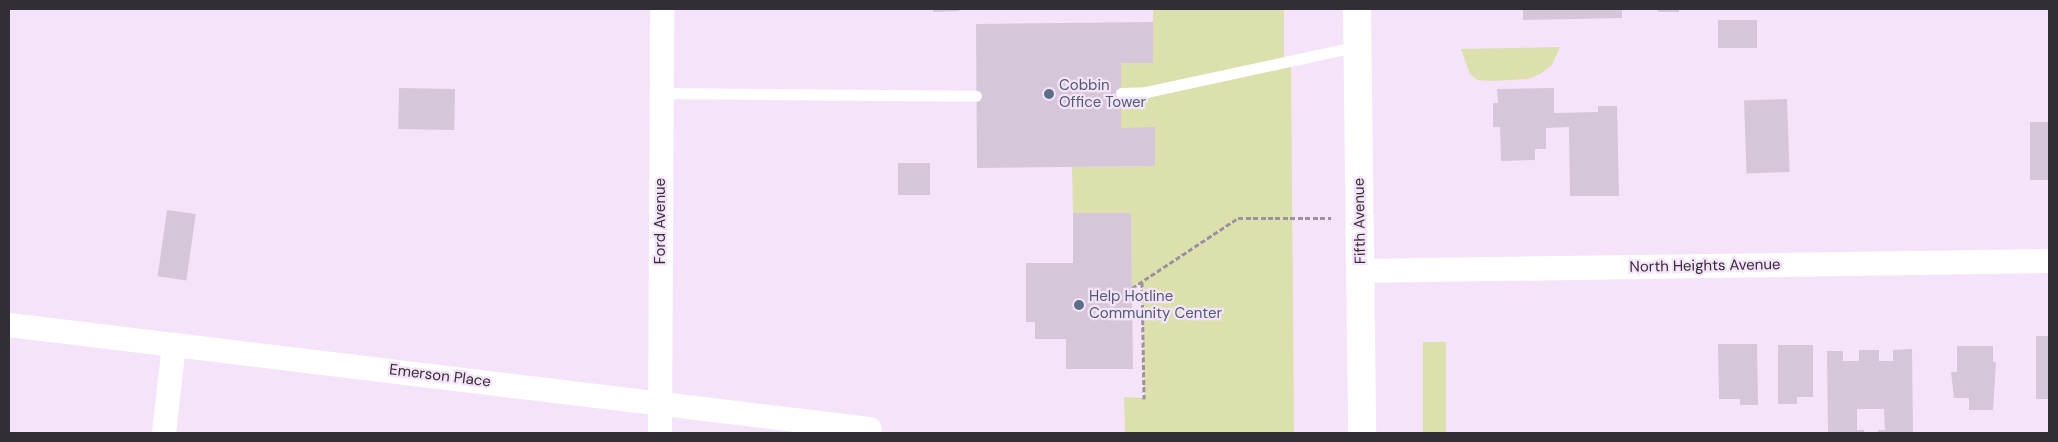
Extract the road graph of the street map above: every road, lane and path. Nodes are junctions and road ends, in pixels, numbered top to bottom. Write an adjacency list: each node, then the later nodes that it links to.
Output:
1 (662, 9): 4 (street, Ford Avenue)
2 (1358, 9): 3 (street, Fifth Avenue)
3 (1358, 46): 5 (lane); 7 (street, Fifth Avenue)
4 (662, 93): 6 (lane); 15 (street, Ford Avenue)
5 (1121, 93)
6 (976, 96)
7 (1360, 218): 9 (street, Fifth Avenue); 10 (path)
8 (2049, 261): 9 (street, North Heights Avenue)
9 (1360, 271): 19 (street, Fifth Avenue)
10 (1142, 282): 11 (path); 14 (path)
11 (1132, 288)
12 (9, 325): 13 (street, Emerson Place)
13 (174, 345): 15 (street, Emerson Place); 17 (street)
14 (1144, 399)
15 (660, 402): 16 (street, Emerson Place); 18 (street, Ford Avenue)
16 (870, 431)
17 (164, 433)
18 (660, 433)
19 (1362, 433)

